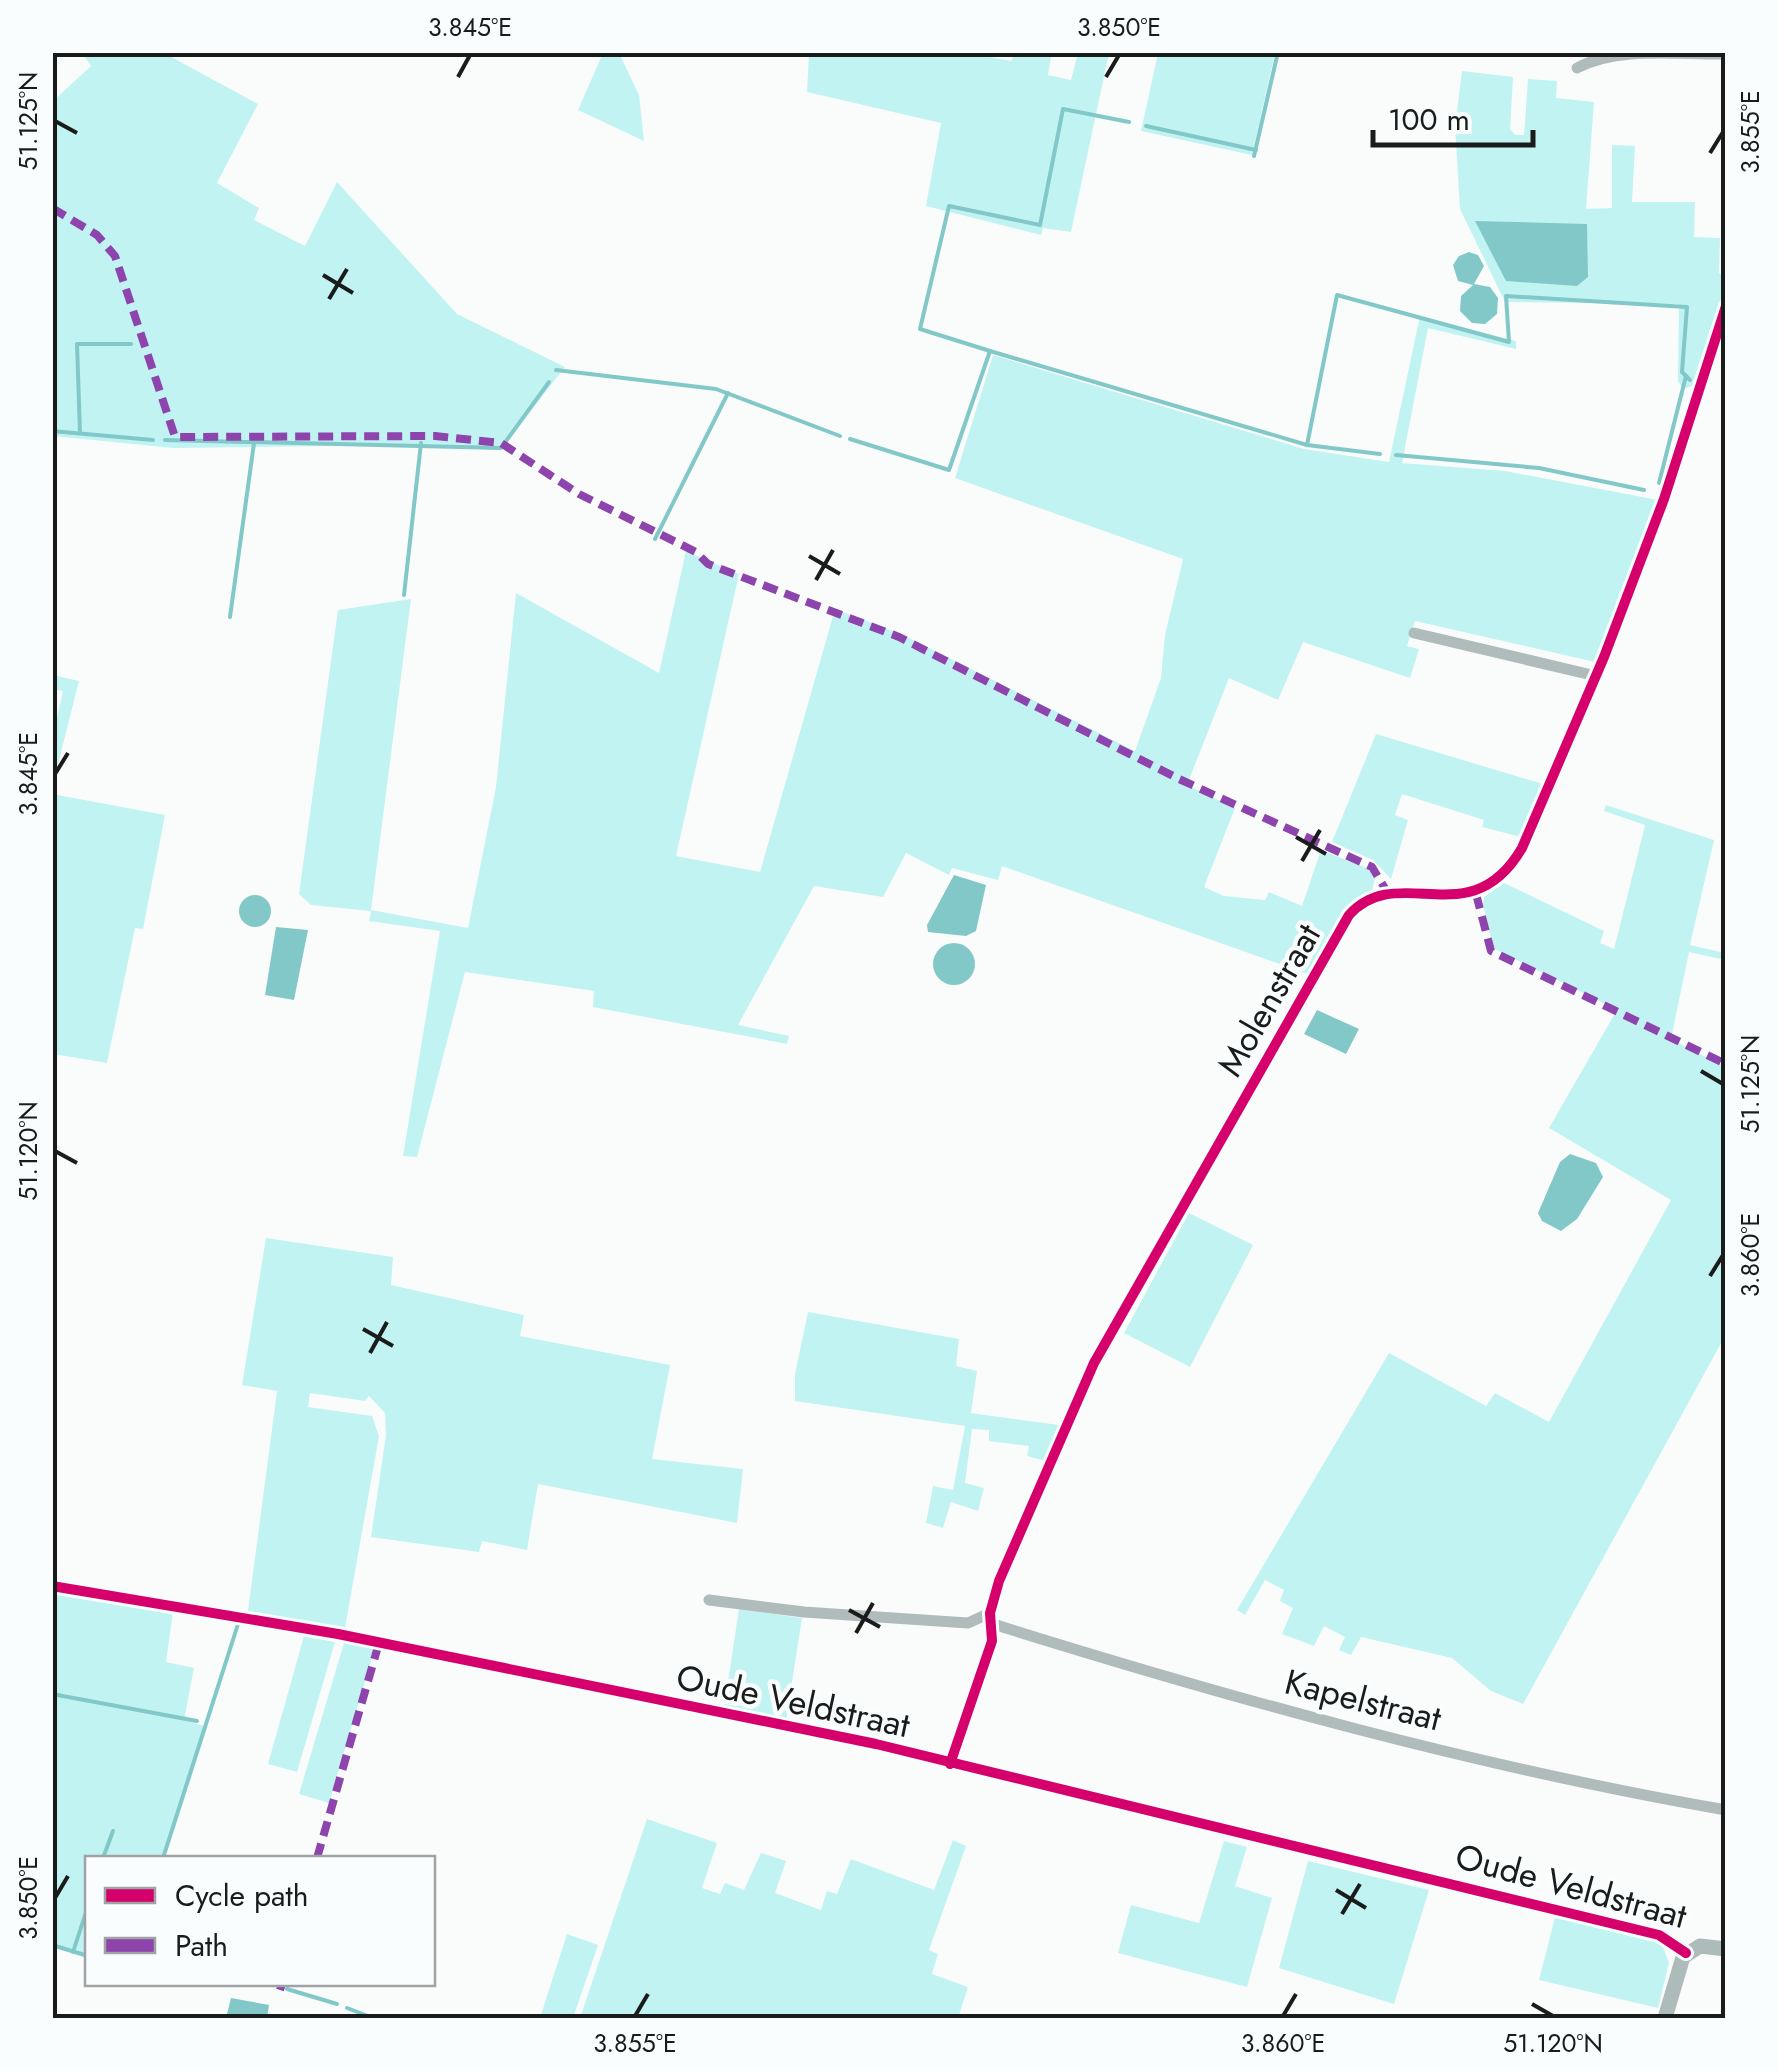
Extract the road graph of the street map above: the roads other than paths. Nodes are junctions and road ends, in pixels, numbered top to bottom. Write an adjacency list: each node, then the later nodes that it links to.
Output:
1 (1726, 54): 2 (street)
2 (1577, 68)
3 (1726, 306): 5 (street, Molenstraat)
4 (1414, 634): 5 (street)
5 (1596, 676): 8 (street, Molenstraat)
6 (52, 1586): 9 (street, Oude Veldstraat)
7 (709, 1600): 8 (street, Kapelstraat)
8 (992, 1618): 9 (street, Molenstraat); 10 (street, Kapelstraat)
9 (950, 1764): 12 (street, Oude Veldstraat)
10 (1726, 1810)
11 (1726, 1949): 12 (main road, Oude Veldstraat)
12 (1686, 1954): 13 (main road)
13 (1664, 2018)

